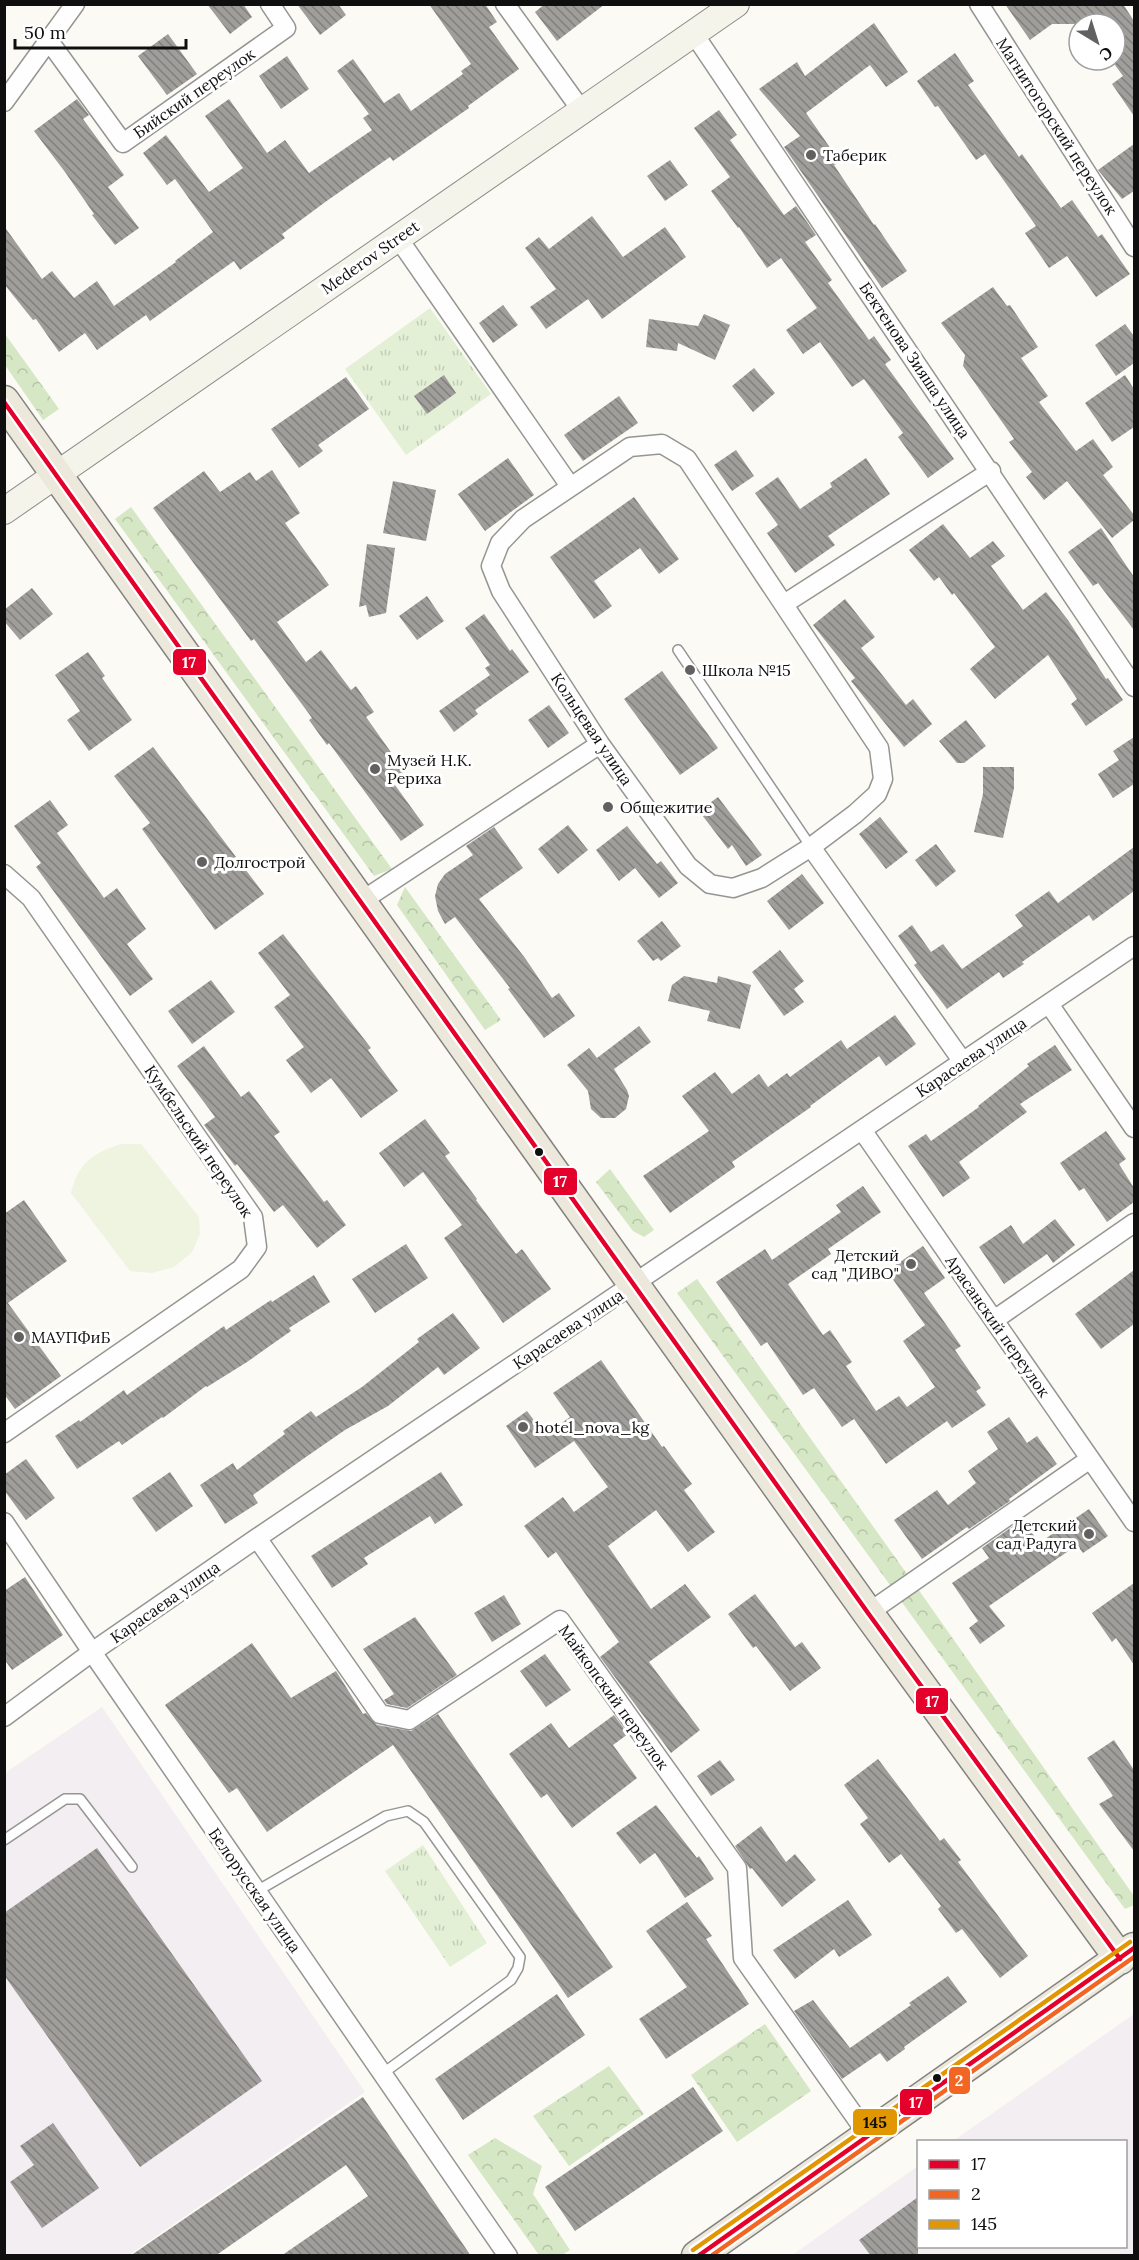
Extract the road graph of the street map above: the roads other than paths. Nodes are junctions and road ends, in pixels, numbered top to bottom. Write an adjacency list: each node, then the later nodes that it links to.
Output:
1 (75, 4): 7 (street)
2 (270, 4): 7 (street, Бийский переулок)
3 (505, 4): 9 (street)
4 (736, 4): 6 (main road, Mederov Street)
5 (979, 4): 11 (street, Магнитогорский переулок)
6 (694, 33): 9 (main road, Mederov Street); 13 (street, Бектенова Зияша улица)
7 (49, 41): 8 (street)
8 (4, 102)
9 (582, 111): 10 (main road, Mederov Street)
10 (398, 238): 14 (main road, Mederov Street); 15 (street)
11 (1134, 247)
12 (4, 400): 14 (main road)
13 (991, 471): 17 (street); 19 (street, Бектенова Зияша улица)
14 (56, 475): 16 (main road, Mederov Street); 23 (main road)
15 (570, 486): 17 (street, Кольцевая улица); 20 (street, Кольцевая улица)
16 (4, 511)
17 (784, 604): 21 (street, Кольцевая улица)
18 (678, 650): 21 (lane)
19 (1134, 687)
20 (600, 744): 21 (street, Кольцевая улица); 23 (street)
21 (811, 847): 26 (street)
22 (4, 874): 32 (street, Кумбельский переулок)
23 (360, 902): 30 (main road)
24 (1134, 946): 25 (street, Карасаева улица)
25 (1049, 1004): 26 (street, Карасаева улица); 27 (street)
26 (963, 1062): 28 (street, Карасаева улица)
27 (1134, 1128)
28 (862, 1131): 30 (street, Карасаева улица); 31 (street, Арасанский переулок)
29 (1134, 1223): 31 (street)
30 (636, 1284): 36 (street, Карасаева улица); 37 (main road)
31 (994, 1320): 33 (street, Арасанский переулок)
32 (4, 1433)
33 (1090, 1459): 35 (street, Арасанский переулок); 37 (street)
34 (4, 1522): 38 (street, Белорусская улица)
35 (1134, 1522)
36 (257, 1538): 38 (street, Карасаева улица); 45 (street, Майкопский переулок)
37 (868, 1613): 43 (main road)
38 (92, 1652): 39 (street, Карасаева улица); 42 (street, Белорусская улица)
39 (4, 1717)
40 (4, 1840): 41 (lane)
41 (132, 1867)
42 (257, 1891): 44 (street, Белорусская улица); 44 (lane)
43 (1127, 1953): 45 (main road)
44 (382, 2074): 46 (street, Белорусская улица)
45 (868, 2135): 47 (main road)
46 (508, 2256)
47 (697, 2256)

